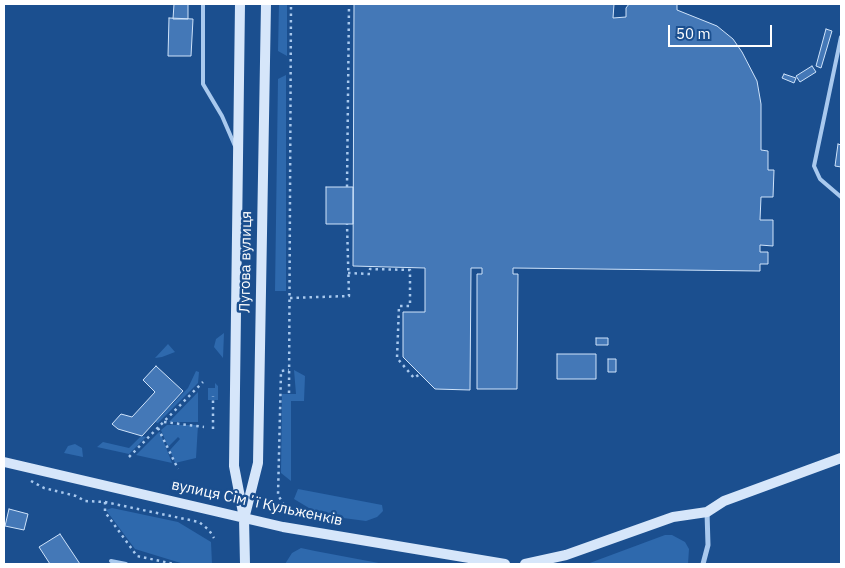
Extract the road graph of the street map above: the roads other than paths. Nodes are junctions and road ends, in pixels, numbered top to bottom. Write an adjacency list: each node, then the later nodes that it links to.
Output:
1 (203, 4): 5 (lane)
2 (240, 4): 5 (main road, Лугова вулиця)
3 (266, 4): 10 (main road, Лугова вулиця)
4 (841, 37): 6 (lane)
5 (239, 154): 10 (main road, Лугова вулиця)
6 (841, 197)
7 (841, 458): 9 (main road)
8 (4, 462): 10 (main road, вулиця Сімʼї Кульженків)
9 (707, 512): 15 (main road); 16 (street)
10 (244, 518): 13 (main road, Лугова вулиця); 14 (main road, вулиця Сімʼї Кульженків)
11 (110, 560): 12 (lane)
12 (126, 564)
13 (245, 564)
14 (506, 564)
15 (525, 564)
16 (703, 564)

